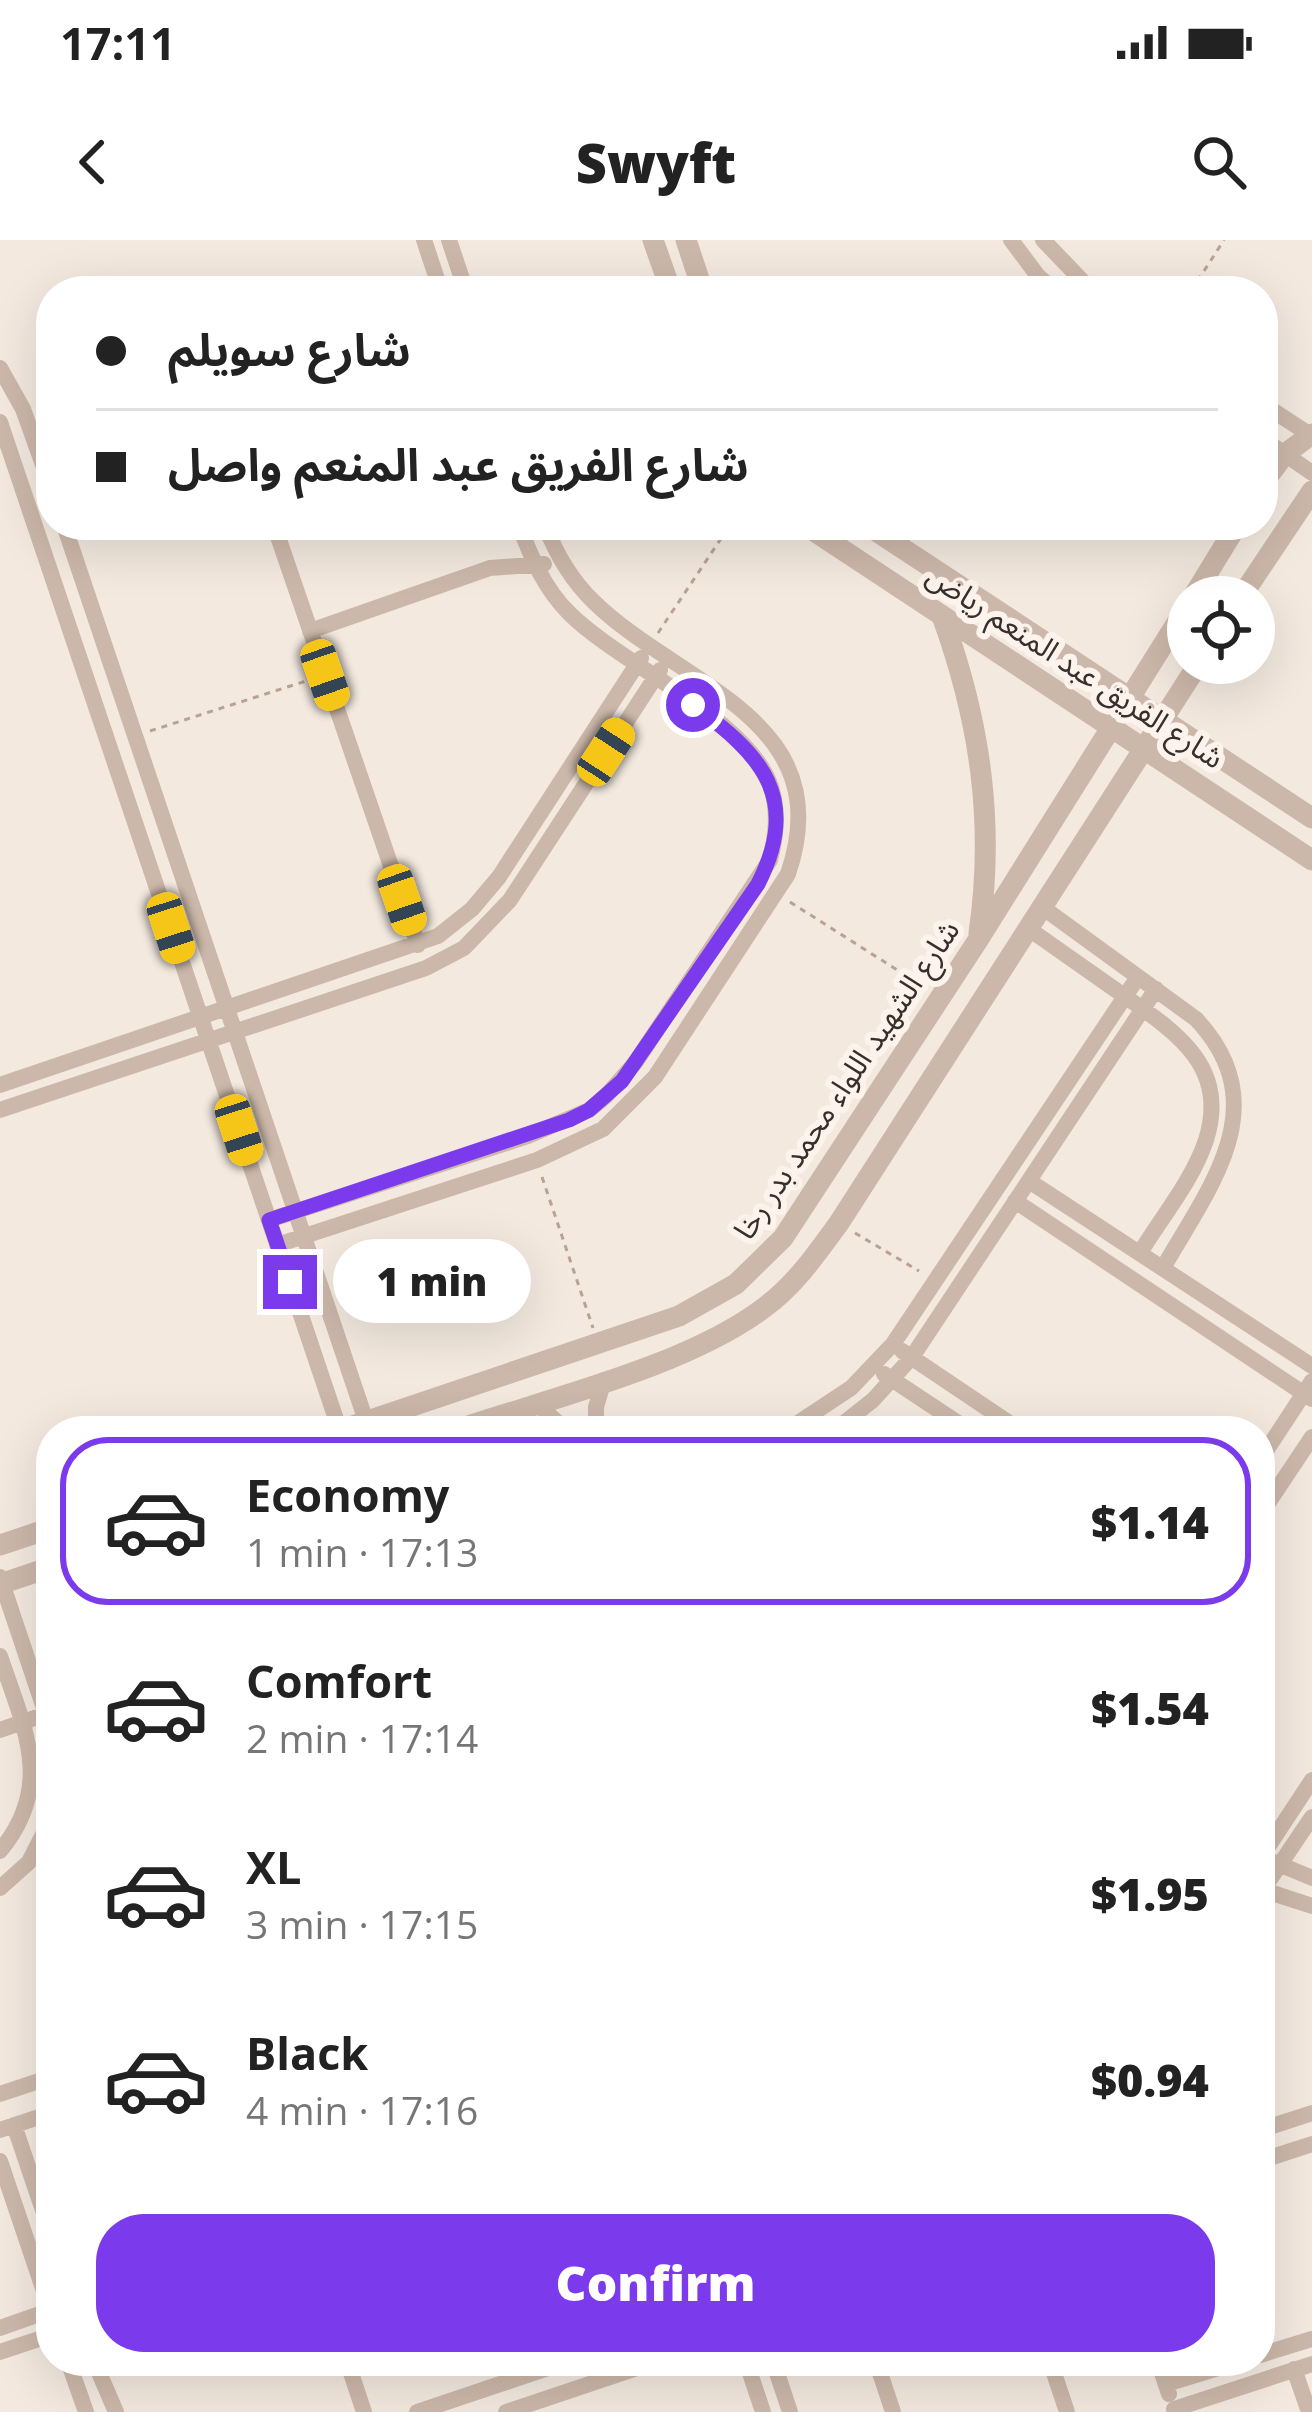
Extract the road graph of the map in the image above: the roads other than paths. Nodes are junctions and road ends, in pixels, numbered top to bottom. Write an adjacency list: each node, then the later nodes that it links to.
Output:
1 (424, 240): 7 (street)
2 (449, 240): 8 (street)
3 (653, 240): 9 (street)
4 (686, 240): 10 (street)
5 (1010, 240): 11 (street)
6 (1042, 240): 12 (street)
7 (436, 276)
8 (461, 276)
9 (665, 276)
10 (698, 276)
11 (1037, 276)
12 (1077, 276)
13 (0, 368): 17 (street)
14 (1278, 414): 16 (street)
15 (0, 422): 24 (street)
16 (1311, 435): 19 (street)
17 (36, 445)
18 (1278, 449): 19 (street)
19 (1285, 454): 20 (street); 21 (street)
20 (1278, 463)
21 (1312, 473)
22 (1312, 491): 37 (street)
23 (36, 492): 24 (street)
24 (26, 496): 25 (street)
25 (36, 510)
26 (50, 540): 61 (street)
27 (69, 540): 60 (street)
28 (279, 540): 39 (street)
29 (525, 540): 34 (street)
30 (552, 540): 35 (street)
31 (829, 540): 38 (street, شارع الفريق عبد المنعم رياض)
32 (890, 540): 46 (street, شارع الفريق عبد المنعم رياض)
33 (1228, 540): 36 (street)
34 (534, 563): 35 (street); 39 (street); 43 (street)
35 (565, 567): 41 (street)
36 (1206, 576)
37 (1255, 576)
38 (942, 615): 48 (street, شارع الفريق عبد المنعم رياض); 54 (street)
39 (310, 631): 55 (street)
40 (1167, 639): 46 (street, شارع الشهيد اللواء محمد بدر رخا)
41 (650, 644): 42 (street); 43 (street)
42 (668, 657): 44 (street); 70 (street)
43 (637, 665): 44 (street); 55 (street)
44 (655, 677): 62 (street); 68 (street)
45 (1186, 684): 47 (street)
46 (1130, 698): 47 (street, شارع الفريق عبد المنعم رياض); 48 (street, شارع الشهيد اللواء محمد بدر رخا)
47 (1163, 720): 49 (street); 50 (street, شارع الفريق عبد المنعم رياض)
48 (1112, 728): 49 (street, شارع الفريق عبد المنعم رياض); 54 (street, شارع الشهيد اللواء محمد بدر رخا)
49 (1144, 749): 51 (street, شارع الفريق عبد المنعم رياض); 52 (street)
50 (1312, 818)
51 (1312, 860)
52 (1042, 908): 53 (street); 56 (street)
53 (1029, 929): 58 (street); 78 (street)
54 (978, 940): 84 (street, شارع الشهيد اللواء محمد بدر رخا)
55 (418, 945): 60 (street)
56 (1138, 977): 57 (street); 58 (street)
57 (1156, 989): 59 (street); 73 (street)
58 (1125, 997): 59 (street); 74 (street)
59 (1143, 1009): 66 (street); 72 (street)
60 (228, 1010): 61 (street); 62 (street)
61 (201, 1018): 63 (street); 64 (street)
62 (235, 1032): 63 (street); 68 (street)
63 (208, 1040): 65 (street); 69 (street)
64 (0, 1085)
65 (0, 1110)
66 (1029, 1181): 67 (street); 72 (street)
67 (1015, 1201): 75 (street); 80 (street)
68 (296, 1211): 69 (street); 70 (street)
69 (269, 1220): 71 (street)
70 (304, 1236): 71 (street); 83 (street)
71 (278, 1245): 82 (street)
72 (1140, 1253): 73 (street)
73 (1163, 1268): 76 (street)
74 (893, 1344): 75 (street); 77 (street)
75 (911, 1357): 79 (street); 91 (street)
76 (1312, 1366)
77 (873, 1367): 79 (street); 88 (street)
78 (604, 1380): 81 (street); 87 (street)
79 (892, 1381): 89 (street); 90 (street)
80 (1309, 1391): 93 (street)
81 (536, 1403): 85 (street); 86 (street)
82 (334, 1416)
83 (365, 1416)
84 (396, 1416)
85 (497, 1416)
86 (550, 1416)
87 (596, 1416)
88 (812, 1416)
89 (851, 1416)
90 (947, 1416)
91 (997, 1416)
92 (1312, 1436): 94 (street)
93 (1275, 1439)
94 (1275, 1492)
95 (36, 1533): 96 (street)
96 (0, 1545)
97 (36, 1571): 98 (street)
98 (1, 1581): 100 (street)
99 (0, 1656): 102 (street)
100 (36, 1683)
101 (36, 1693): 102 (street)
102 (7, 1703): 104 (street)
103 (36, 1722): 104 (street)
104 (21, 1723): 105 (street); 110 (street)
105 (0, 1730)
106 (1312, 1780): 108 (street)
107 (1312, 1817): 112 (street)
108 (1275, 1837)
109 (36, 1848): 115 (street)
110 (0, 1851)
111 (1275, 1862): 112 (street)
112 (1281, 1865): 113 (street); 114 (street)
113 (1275, 1873)
114 (1312, 1878)
115 (0, 1888)
116 (1275, 1895): 117 (street)
117 (1312, 1906)
118 (36, 2082): 119 (street)
119 (0, 2094)
120 (1312, 2113): 122 (street)
121 (36, 2118): 123 (street)
122 (1275, 2125)
123 (7, 2128): 127 (street)
124 (1312, 2144): 125 (street)
125 (1275, 2156)
126 (0, 2161): 128 (street)
127 (36, 2198)
128 (36, 2267)
129 (36, 2316): 130 (street)
130 (0, 2328)
131 (1312, 2339): 133 (street)
132 (36, 2340): 134 (street)
133 (1275, 2350)
134 (0, 2353)
135 (1303, 2366): 151 (street); 163 (street)
136 (73, 2376): 154 (street)
137 (100, 2376): 155 (street)
138 (352, 2376): 156 (street)
139 (503, 2376): 157 (street)
140 (522, 2376): 152 (street)
141 (623, 2376): 150 (street)
142 (751, 2376): 159 (street)
143 (777, 2376): 160 (street)
144 (881, 2376): 161 (street)
145 (1055, 2376): 162 (street)
146 (1163, 2376): 149 (street)
147 (1177, 2376): 149 (street)
148 (1189, 2376): 151 (street)
149 (1166, 2384): 153 (street)
150 (557, 2404): 152 (street)
151 (1199, 2407): 153 (street)
152 (533, 2408): 158 (street)
153 (1175, 2411)
154 (86, 2412)
155 (116, 2412)
156 (364, 2412)
157 (417, 2412)
158 (506, 2412)
159 (764, 2412)
160 (790, 2412)
161 (893, 2412)
162 (1067, 2412)
163 (1309, 2412)

